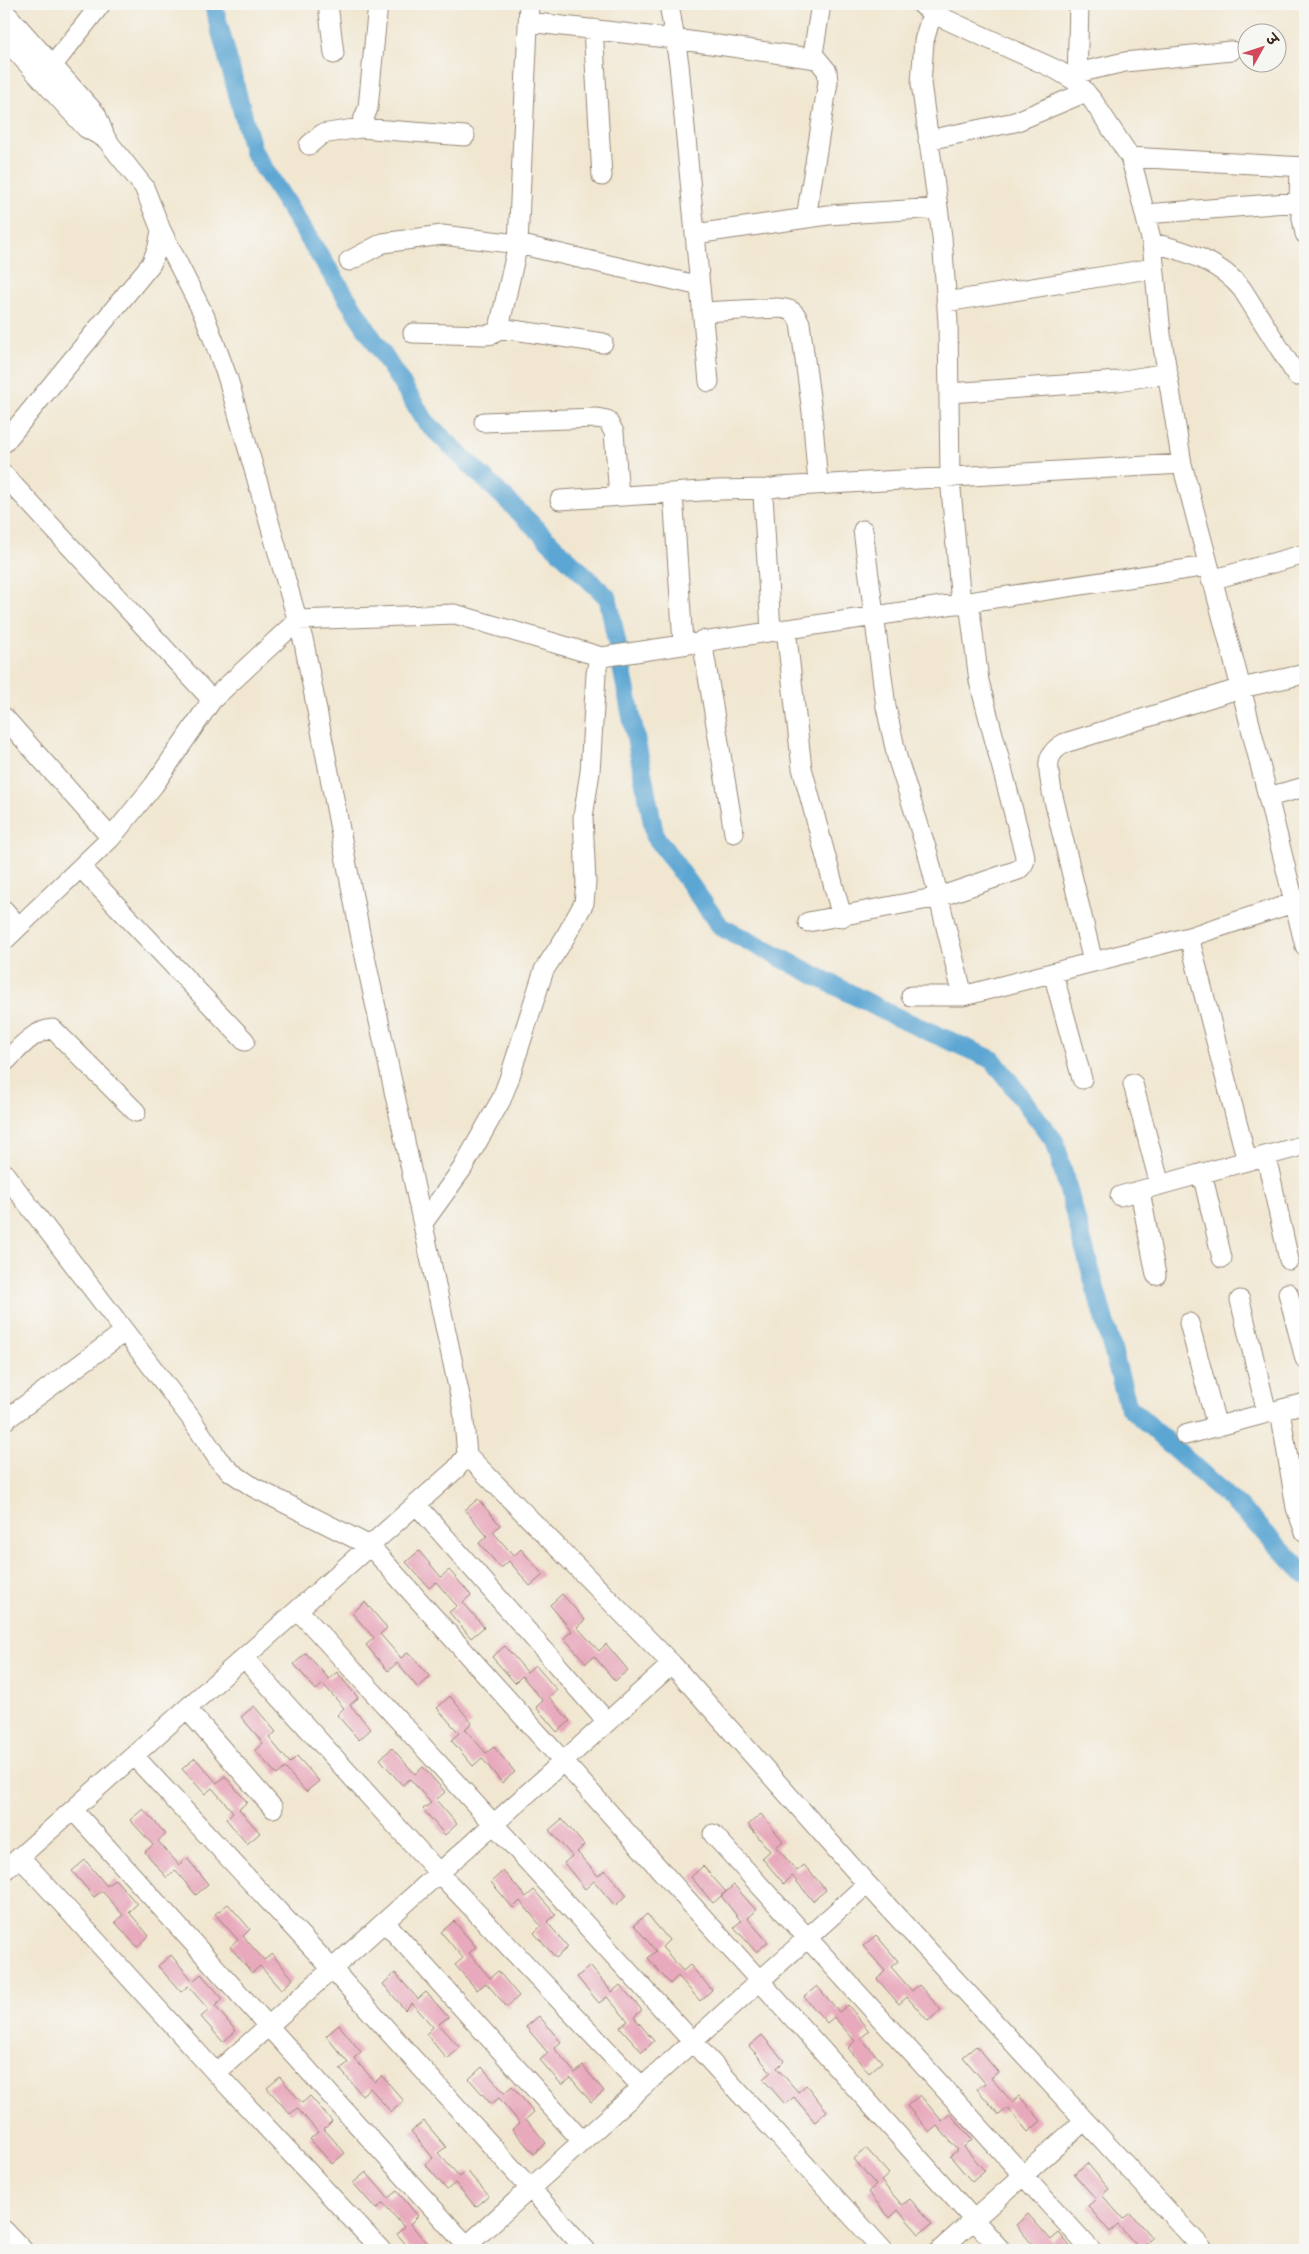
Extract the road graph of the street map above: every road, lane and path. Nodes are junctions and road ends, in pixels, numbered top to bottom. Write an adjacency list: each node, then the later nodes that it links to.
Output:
1 (100, 4): 16 (street)
2 (328, 4): 14 (street)
3 (378, 4): 18 (street)
4 (669, 4): 12 (street)
5 (821, 4): 15 (street)
6 (1079, 4): 17 (street)
7 (926, 9): 17 (street); 21 (street)
8 (4, 11): 16 (street)
9 (529, 13): 10 (street); 34 (street)
10 (593, 29): 12 (street); 25 (street)
11 (4, 38): 20 (street)
12 (675, 39): 15 (street); 31 (street)
13 (1230, 51): 17 (street)
14 (334, 54)
15 (817, 59): 29 (street)
16 (53, 65): 20 (street)
17 (1080, 82): 21 (street); 23 (street)
18 (360, 128): 19 (street); 22 (street)
19 (465, 136)
20 (106, 139): 30 (street)
21 (928, 140): 27 (street)
22 (309, 145)
23 (1130, 157): 24 (street); 28 (street)
24 (1302, 167): 26 (street)
25 (602, 176)
26 (1299, 202): 28 (street); 32 (street)
27 (938, 208): 29 (street); 38 (street)
28 (1146, 214): 33 (street)
29 (806, 218): 31 (street)
30 (161, 230): 48 (street); 62 (street)
31 (695, 234): 37 (street)
32 (1305, 234)
33 (1152, 243): 36 (street); 44 (street)
34 (518, 244): 35 (street); 37 (street); 40 (street)
35 (349, 261)
36 (1154, 268): 38 (street); 43 (street)
37 (700, 286): 39 (street)
38 (946, 302): 46 (street)
39 (702, 312): 45 (street); 52 (street)
40 (498, 328): 41 (street); 42 (street)
41 (413, 333)
42 (603, 343)
43 (1168, 373): 46 (street); 49 (street)
44 (1297, 376)
45 (709, 382)
46 (949, 393): 51 (street)
47 (484, 422): 55 (street)
48 (4, 443)
49 (1182, 464): 51 (street); 59 (street)
50 (4, 476): 69 (street)
51 (950, 477): 52 (street); 60 (street)
52 (818, 484): 53 (street)
53 (767, 489): 54 (street); 63 (street)
54 (673, 493): 55 (street); 65 (street)
55 (619, 496): 56 (street)
56 (560, 500)
57 (863, 530): 61 (street)
58 (1305, 554): 59 (street)
59 (1209, 573): 60 (street); 68 (street)
60 (965, 603): 61 (street); 76 (street)
61 (874, 616): 63 (street); 76 (street)
62 (298, 620): 66 (street); 69 (street); 102 (street)
63 (778, 630): 64 (street); 79 (street)
64 (702, 640): 65 (street); 73 (street)
65 (682, 643): 66 (street)
66 (607, 655): 102 (street)
67 (1305, 674): 68 (street)
68 (1241, 688): 72 (street); 85 (street)
69 (212, 700): 74 (street)
70 (4, 717): 74 (street)
71 (1305, 787): 72 (street)
72 (1268, 797): 77 (street)
73 (734, 833)
74 (111, 838): 75 (street)
75 (80, 868): 81 (street); 89 (street)
76 (939, 897): 79 (street); 88 (street)
77 (1300, 900): 82 (street); 84 (street)
78 (4, 910): 81 (street)
79 (842, 917): 80 (street)
80 (808, 922)
81 (18, 926): 83 (street)
82 (1189, 937): 85 (street); 96 (street)
83 (4, 941)
84 (1305, 946)
85 (1093, 962): 86 (street)
86 (1053, 973): 88 (street); 91 (street)
87 (911, 996): 88 (street)
88 (963, 996)
89 (245, 1041)
90 (4, 1063): 93 (street)
91 (1082, 1079)
92 (1133, 1084): 99 (street)
93 (136, 1112)
94 (1305, 1145): 95 (street)
95 (1266, 1156): 96 (street); 104 (street)
96 (1247, 1161): 98 (street)
97 (4, 1173): 109 (street)
98 (1202, 1174): 99 (street); 103 (street)
99 (1160, 1185): 100 (street)
100 (1140, 1190): 101 (street); 105 (street)
101 (1120, 1196)
102 (423, 1223): 116 (street)
103 (1222, 1258)
104 (1288, 1260)
105 (1156, 1275)
106 (1288, 1293): 110 (street)
107 (1240, 1300): 112 (street)
108 (1189, 1323): 114 (street)
109 (124, 1332): 113 (street); 119 (street)
110 (1305, 1359)
111 (1305, 1403): 112 (street)
112 (1274, 1411): 114 (street); 118 (street)
113 (4, 1421)
114 (1217, 1427): 115 (street)
115 (1185, 1435)
116 (467, 1454): 117 (street); 122 (street)
117 (416, 1504): 119 (street); 124 (street)
118 (1305, 1532)
119 (370, 1546): 120 (street); 126 (street)
120 (298, 1610): 121 (street); 129 (street)
121 (244, 1658): 123 (street); 133 (street)
122 (672, 1664): 124 (street); 134 (street)
123 (187, 1709): 125 (street); 127 (street)
124 (607, 1722): 126 (street)
125 (134, 1756): 128 (street); 137 (street)
126 (563, 1762): 129 (street); 138 (street)
127 (274, 1808)
128 (73, 1810): 131 (street); 139 (street)
129 (494, 1824): 133 (street); 140 (street)
130 (713, 1834): 136 (street)
131 (20, 1857): 132 (street); 141 (street)
132 (4, 1871)
133 (439, 1873): 135 (street); 142 (street)
134 (867, 1884): 136 (street); 143 (street)
135 (385, 1922): 137 (street); 144 (street)
136 (807, 1938): 138 (street); 145 (street)
137 (332, 1969): 139 (street); 146 (street)
138 (759, 1981): 140 (street); 147 (street)
139 (269, 2026): 141 (street); 149 (street)
140 (692, 2042): 142 (street); 153 (street)
141 (216, 2074): 151 (street)
142 (642, 2087): 144 (street)
143 (1084, 2120): 145 (street); 157 (street)
144 (582, 2142): 146 (street)
145 (1023, 2176): 147 (street); 156 (street)
146 (529, 2189): 149 (street); 152 (street)
147 (975, 2221): 154 (street); 155 (street)
148 (4, 2230): 150 (street)
149 (465, 2248)
150 (23, 2250)
151 (381, 2250)
152 (586, 2250)
153 (883, 2250)
154 (940, 2250)
155 (1001, 2250)
156 (1091, 2250)
157 (1204, 2250)

